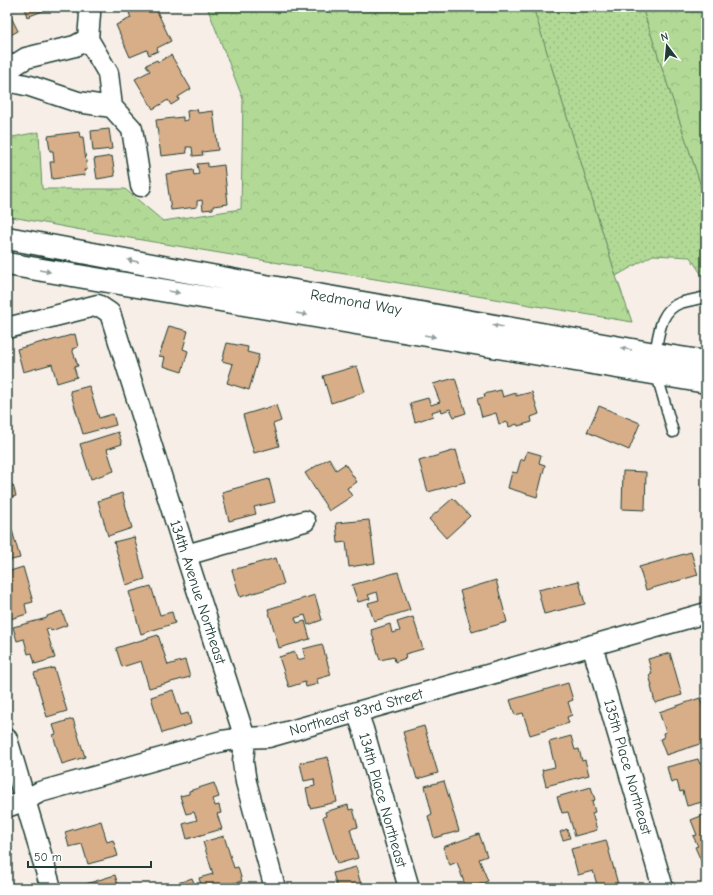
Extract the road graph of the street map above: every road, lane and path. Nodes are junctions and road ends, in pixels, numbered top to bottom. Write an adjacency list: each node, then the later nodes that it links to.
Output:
1 (88, 7): 2 (street)
2 (88, 39): 3 (street); 5 (street)
3 (7, 70)
4 (7, 81): 5 (street)
5 (112, 107): 6 (street)
6 (141, 186)
7 (7, 238): 12 (main road, Redmond Way, one-way to 7)
8 (7, 264): 12 (main road, Redmond Way, one-way to 12)
9 (701, 298): 12 (lane)
10 (7, 328): 16 (street, 134th Avenue Northeast)
11 (706, 362): 12 (main road, Redmond Way)
12 (656, 364): 13 (main road, Redmond Way); 14 (lane)
13 (706, 382)
14 (673, 432)
15 (305, 521): 16 (street)
16 (186, 555): 20 (street, 134th Avenue Northeast)
17 (706, 613): 18 (street, Northeast 83rd Street)
18 (592, 645): 19 (street, Northeast 83rd Street); 26 (street, 135th Place Northeast)
19 (357, 712): 20 (street, Northeast 83rd Street); 25 (street, 134th Place Northeast)
20 (245, 738): 22 (street, Northeast 83rd Street); 24 (street, 134th Avenue Northeast)
21 (7, 739): 22 (street)
22 (16, 804): 23 (street)
23 (51, 888)
24 (275, 888)
25 (409, 888)
26 (663, 888)

